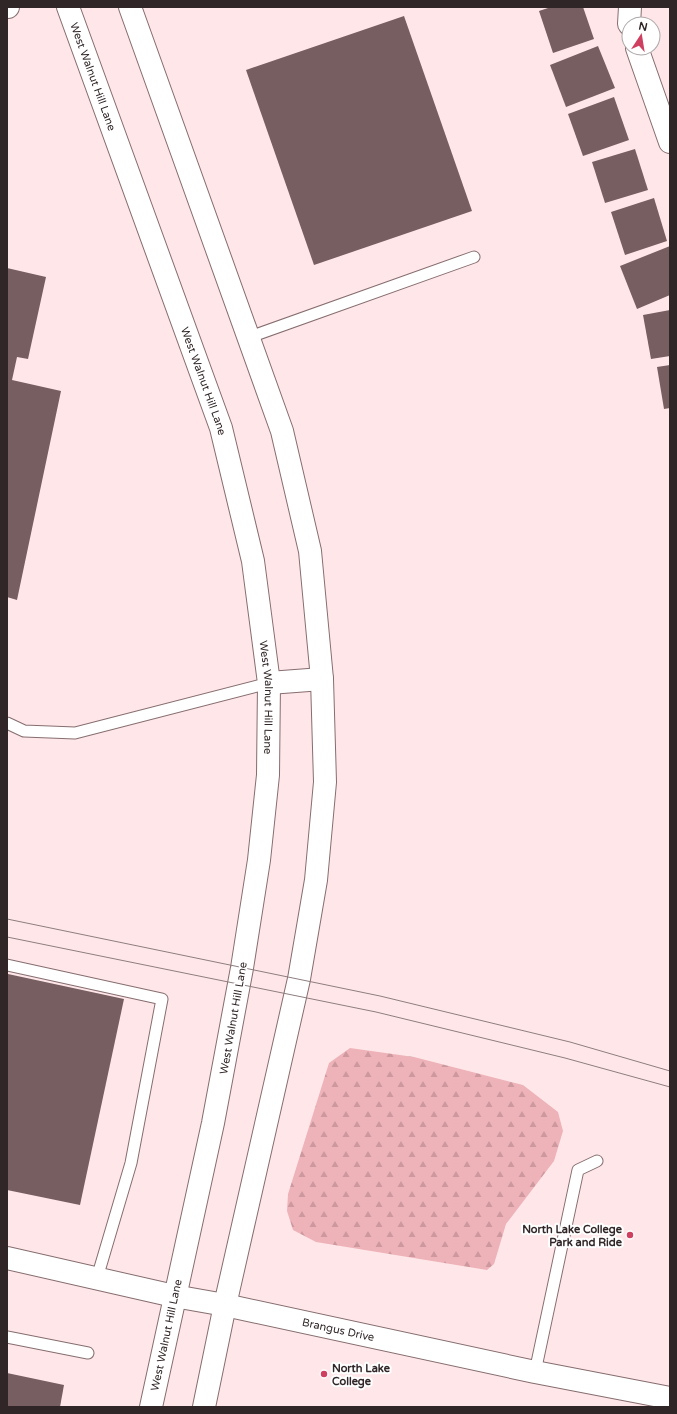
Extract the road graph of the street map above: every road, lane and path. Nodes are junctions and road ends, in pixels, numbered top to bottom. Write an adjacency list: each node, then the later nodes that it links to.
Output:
1 (68, 7): 8 (main road, West Walnut Hill Lane)
2 (130, 7): 6 (main road)
3 (640, 56): 4 (main road)
4 (669, 134)
5 (474, 256): 6 (lane)
6 (247, 338): 7 (main road)
7 (322, 679): 8 (main road); 15 (main road)
8 (268, 683): 9 (lane); 14 (main road, West Walnut Hill Lane)
9 (7, 723)
10 (7, 965): 13 (lane)
11 (598, 1161): 18 (lane)
12 (7, 1258): 13 (main road, Brangus Drive)
13 (97, 1278): 14 (main road, Brangus Drive)
14 (174, 1296): 15 (main road, Brangus Drive); 20 (main road, West Walnut Hill Lane)
15 (225, 1305): 18 (main road, Brangus Drive); 21 (main road)
16 (7, 1337): 17 (lane)
17 (88, 1353)
18 (535, 1372): 19 (main road, Brangus Drive)
19 (670, 1398)
20 (151, 1407)
21 (204, 1407)

